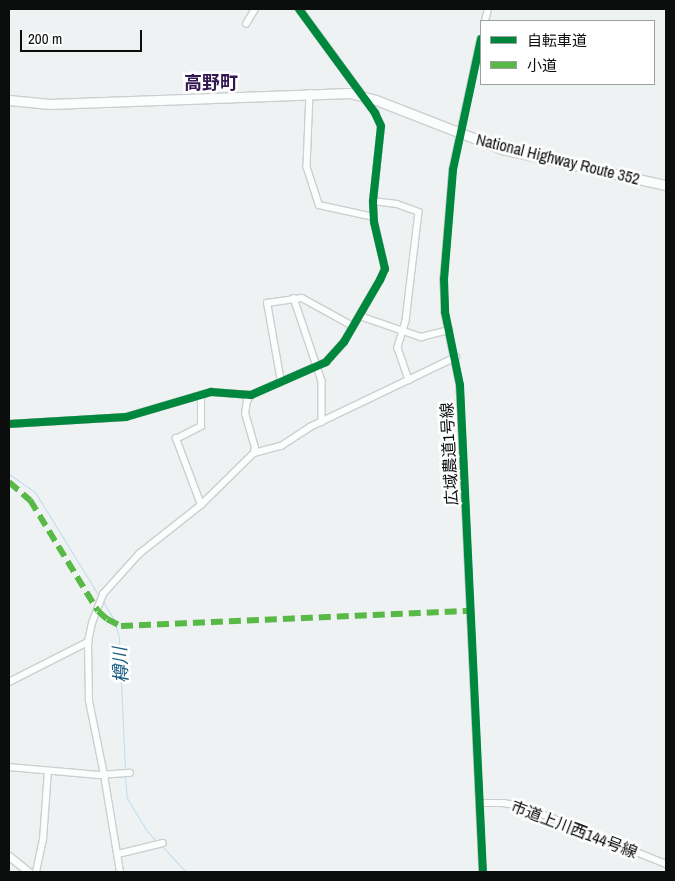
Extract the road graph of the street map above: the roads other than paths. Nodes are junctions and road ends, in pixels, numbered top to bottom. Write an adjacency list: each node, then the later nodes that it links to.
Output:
1 (255, 9): 3 (street)
2 (299, 9): 6 (street)
3 (246, 24)
4 (480, 44): 8 (street, 広域農道1号線)
5 (310, 93): 6 (highway, National Highway Route 352); 7 (highway, National Highway Route 352); 11 (street)
6 (360, 95): 8 (highway, National Highway Route 352); 10 (street)
7 (9, 100)
8 (461, 134): 9 (highway, National Highway Route 352); 15 (street, 広域農道1号線)
9 (666, 186)
10 (373, 201): 11 (street); 16 (street)
11 (374, 217): 13 (street)
12 (294, 298): 14 (street); 18 (street); 20 (street)
13 (360, 316): 14 (street); 16 (street)
14 (353, 326): 18 (street)
15 (449, 330): 16 (street); 17 (street, 広域農道1号線)
16 (402, 332): 19 (street)
17 (456, 357): 19 (street); 33 (street, 広域農道1号線)
18 (317, 367): 20 (street); 23 (street)
19 (409, 380): 23 (street)
20 (282, 382): 22 (street)
21 (201, 395): 22 (street); 24 (street); 26 (street)
22 (251, 395): 25 (street)
23 (322, 422): 25 (street)
24 (9, 424)
25 (254, 454): 26 (street)
26 (201, 505): 27 (street)
27 (88, 642): 28 (street); 32 (street)
28 (9, 682)
29 (9, 767): 30 (street)
30 (48, 771): 32 (street); 39 (street)
31 (130, 773): 32 (street)
32 (104, 775): 35 (street)
33 (481, 803): 37 (street, 市道上川西144号線); 41 (street, 広域農道1号線)
34 (160, 844): 35 (street)
35 (118, 854): 40 (street)
36 (9, 856): 38 (main road)
37 (666, 864)
38 (29, 872)
39 (36, 872)
40 (120, 872)
41 (483, 872)

